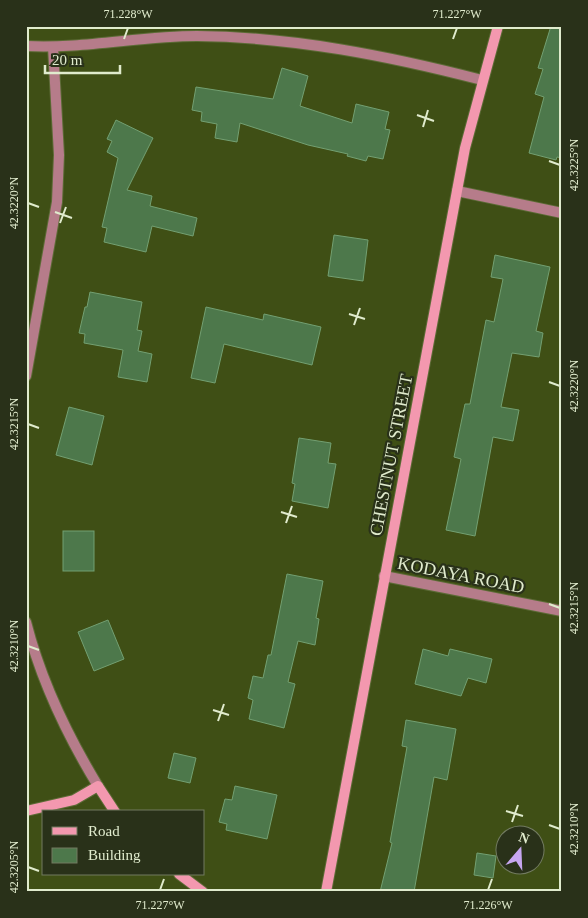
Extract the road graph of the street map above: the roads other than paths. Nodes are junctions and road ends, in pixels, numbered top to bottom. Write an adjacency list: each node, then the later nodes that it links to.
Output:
1 (498, 26): 4 (main road, CHESTNUT STREET)
2 (26, 46): 3 (street)
3 (54, 47): 4 (street); 7 (street)
4 (482, 80): 5 (main road, CHESTNUT STREET)
5 (457, 191): 6 (street); 8 (main road, CHESTNUT STREET)
6 (562, 213)
7 (26, 376)
8 (384, 576): 9 (street, KODAYA ROAD); 16 (main road, CHESTNUT STREET)
9 (562, 611)
10 (26, 622): 11 (street)
11 (98, 786): 12 (main road); 13 (main road)
12 (114, 810)
13 (26, 811)
14 (182, 876): 15 (main road)
15 (203, 892)
16 (326, 892)

